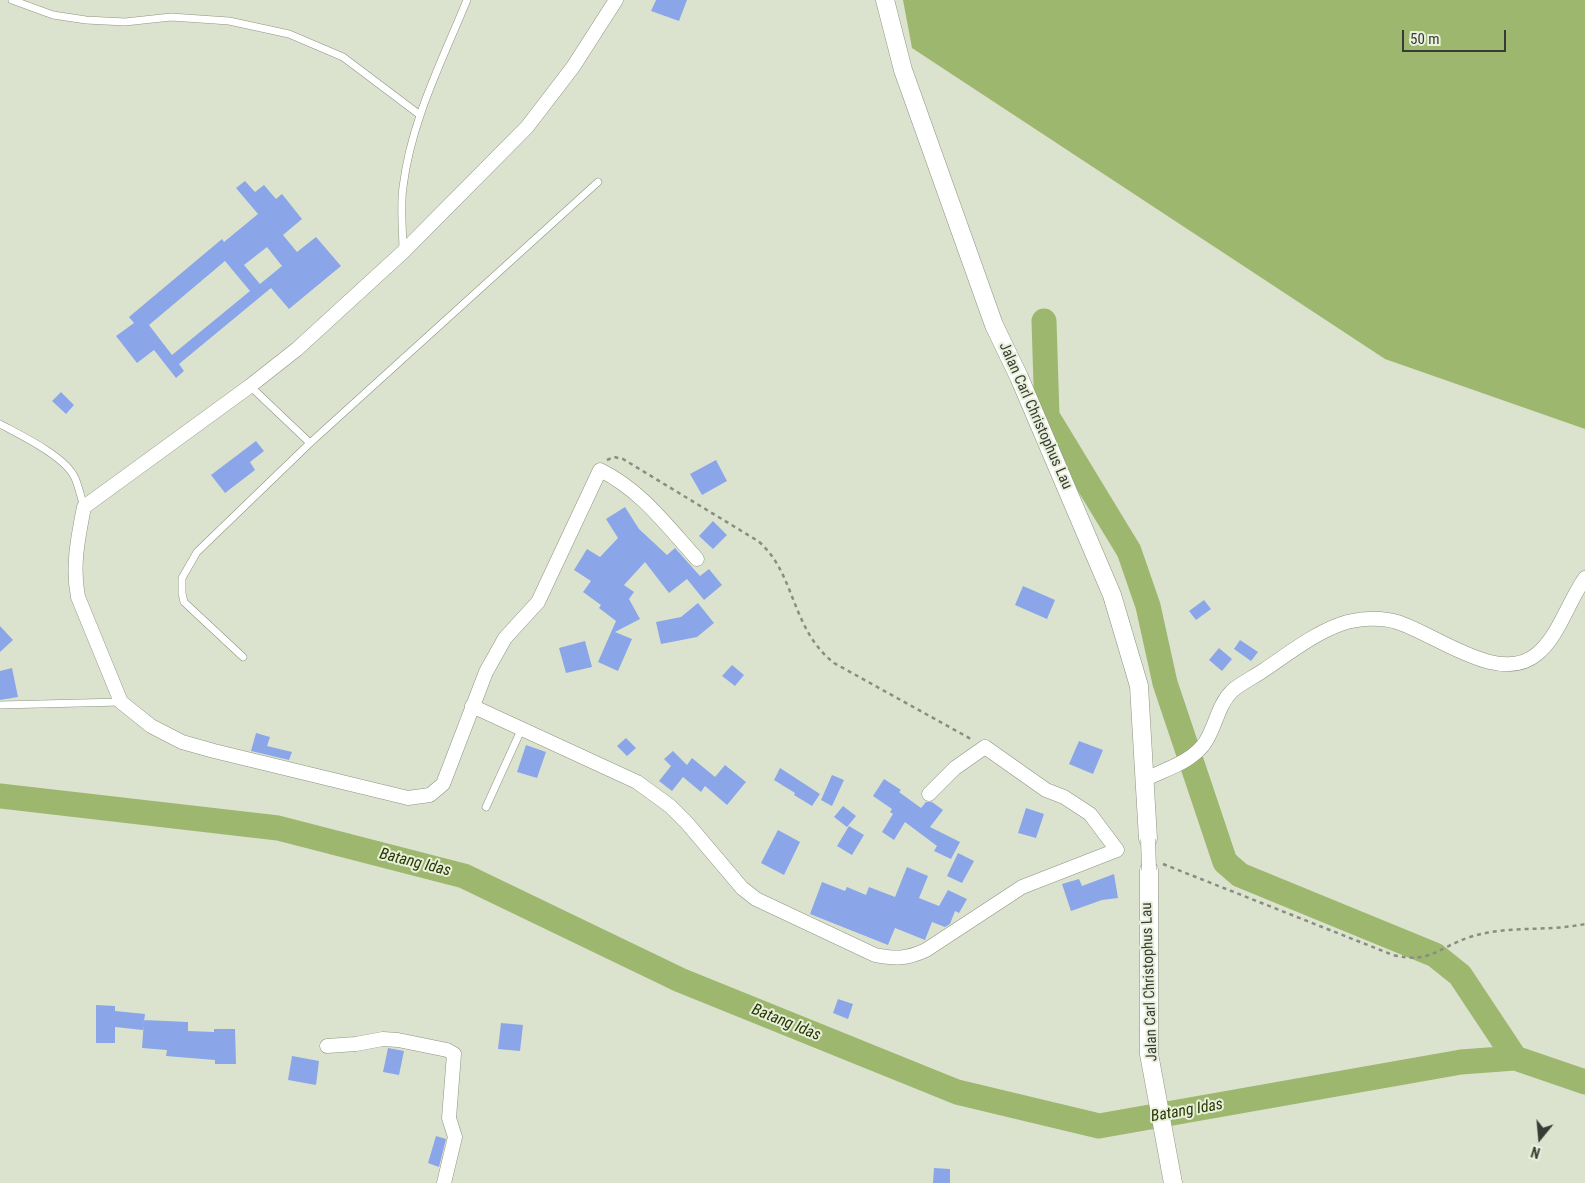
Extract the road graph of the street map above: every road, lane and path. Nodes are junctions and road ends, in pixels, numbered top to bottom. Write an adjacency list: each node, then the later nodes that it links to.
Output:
1 (12, 0): 5 (lane)
2 (467, 0): 5 (lane)
3 (616, 0): 7 (street)
4 (885, 0): 21 (street, Jalan Carl Christophus Lau)
5 (420, 115): 7 (lane)
6 (598, 182): 10 (lane)
7 (402, 252): 8 (street)
8 (250, 386): 10 (lane); 12 (street)
9 (0, 424): 12 (lane)
10 (310, 443): 15 (lane)
11 (600, 470): 13 (street); 18 (street); 20 (path)
12 (84, 507): 16 (street)
13 (697, 559)
14 (1585, 578): 21 (street)
15 (243, 657)
16 (120, 702): 17 (lane); 18 (street)
17 (0, 705)
18 (472, 706): 19 (street)
19 (522, 728): 20 (street); 23 (lane)
20 (985, 747): 22 (street)
21 (1146, 779): 24 (street, Jalan Carl Christophus Lau)
22 (929, 794)
23 (486, 807)
24 (1148, 839): 25 (street, bridge)
25 (1154, 866): 26 (path); 29 (street, Jalan Carl Christophus Lau)
26 (1585, 924)
27 (327, 1046): 28 (street)
28 (444, 1183)
29 (1173, 1183)

